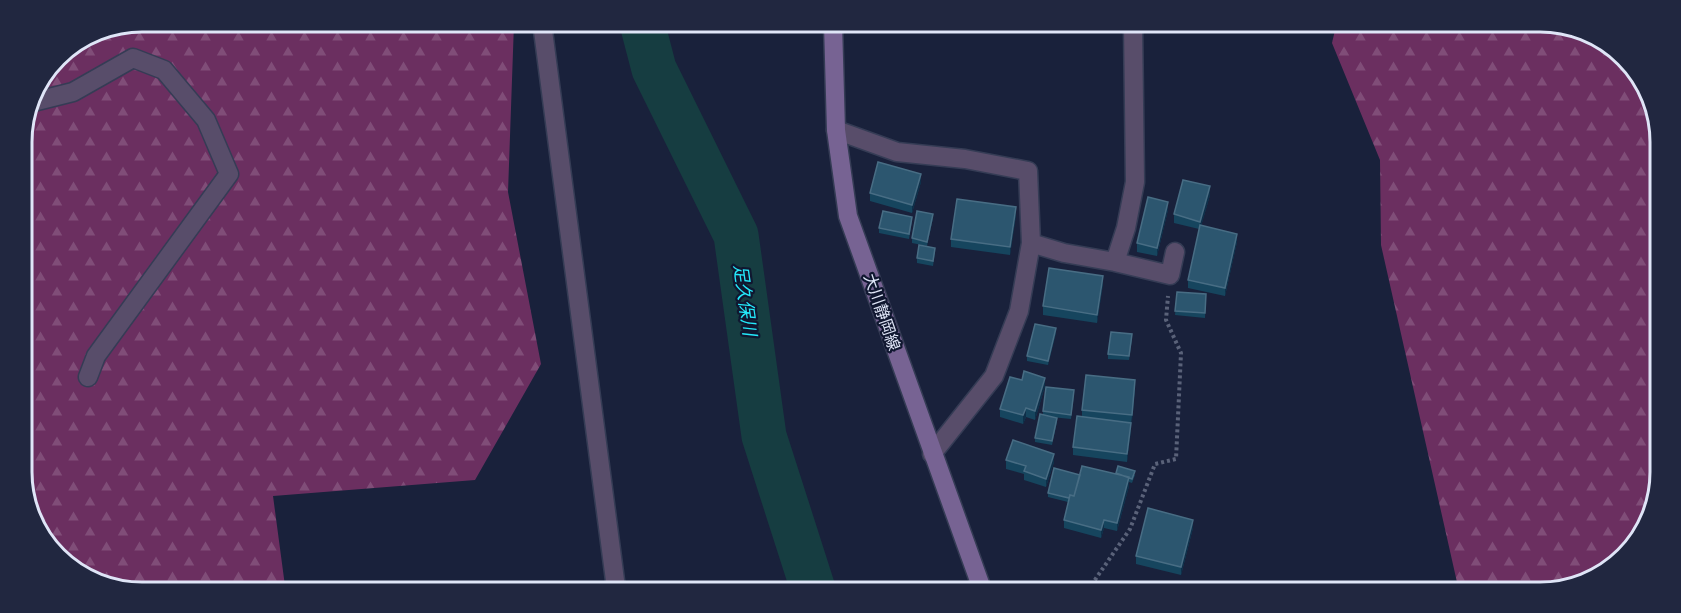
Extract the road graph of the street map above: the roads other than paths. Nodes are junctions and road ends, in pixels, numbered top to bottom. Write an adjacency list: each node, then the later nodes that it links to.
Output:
1 (543, 32): 12 (street)
2 (832, 32): 5 (main road, 大川静岡線)
3 (1133, 32): 8 (street)
4 (40, 100): 9 (street)
5 (836, 130): 6 (street); 10 (main road, 大川静岡線)
6 (1031, 243): 8 (street); 10 (street)
7 (1175, 252): 8 (street)
8 (1115, 262)
9 (88, 377)
10 (932, 454): 11 (main road, 大川静岡線)
11 (979, 581)
12 (615, 582)

